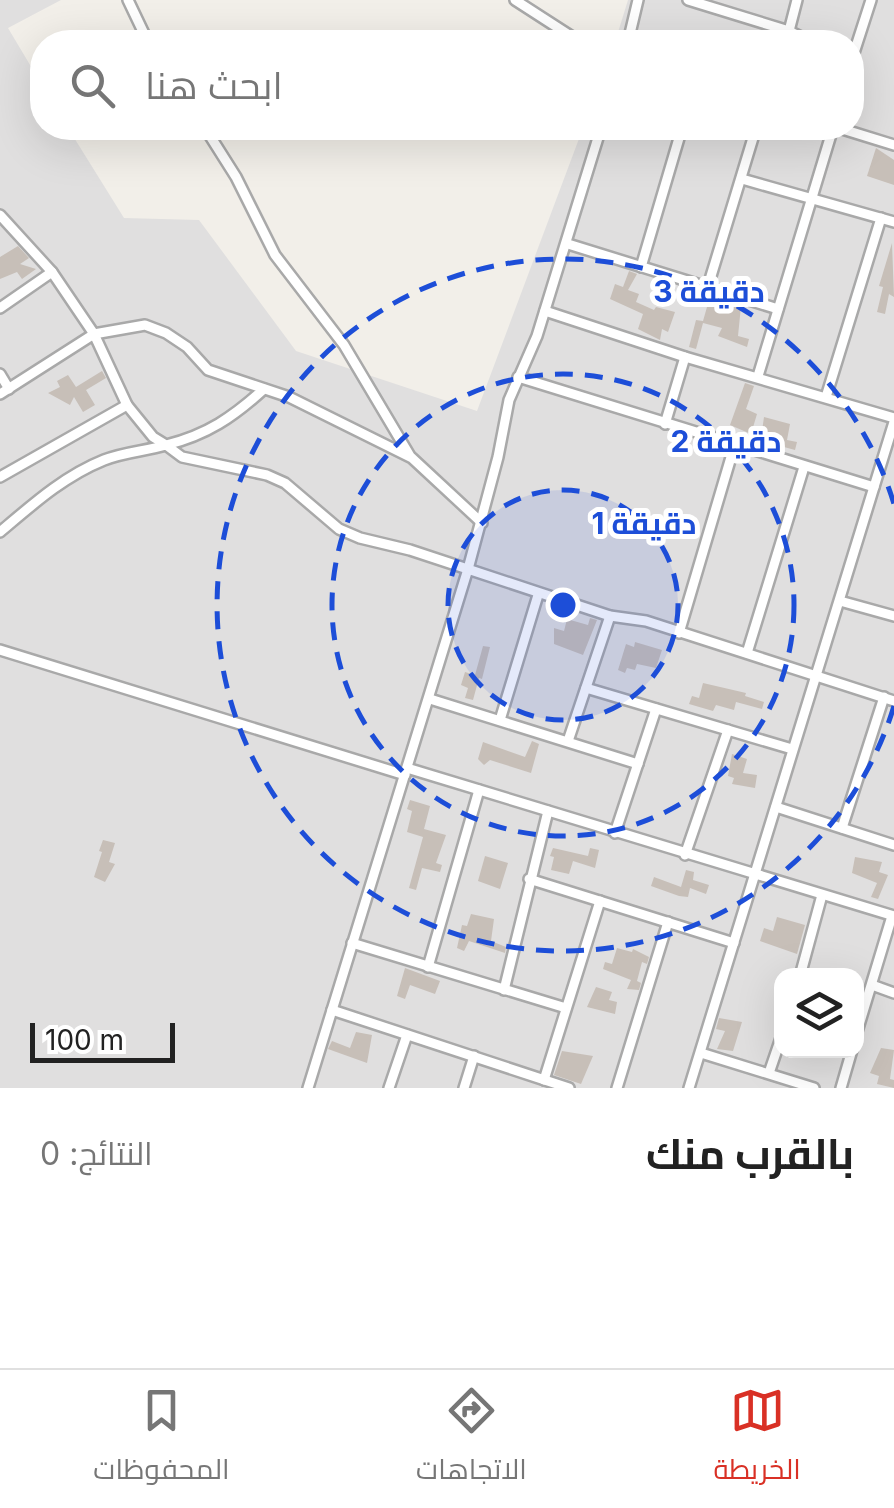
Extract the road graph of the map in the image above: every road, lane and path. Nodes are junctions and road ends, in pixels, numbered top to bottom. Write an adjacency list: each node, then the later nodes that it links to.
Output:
1 (128, 0): 10 (street)
2 (515, 0): 9 (street)
3 (529, 0): 9 (street)
4 (638, 0): 12 (street)
5 (688, 0): 8 (street)
6 (798, 0): 13 (street)
7 (870, 0): 14 (street)
8 (724, 4): 13 (street)
9 (538, 15): 11 (street)
10 (142, 30)
11 (561, 30)
12 (631, 30)
13 (789, 30)
14 (861, 30)
15 (864, 136): 21 (street)
16 (213, 140): 47 (street)
17 (598, 140): 27 (street)
18 (678, 140): 28 (street)
19 (753, 140): 22 (street)
20 (832, 140): 23 (street)
21 (894, 145)
22 (742, 179): 23 (street); 30 (street)
23 (810, 200): 25 (street); 32 (street)
24 (1, 217): 29 (street)
25 (881, 218): 26 (street); 41 (street)
26 (894, 222)
27 (568, 244): 28 (street); 33 (street)
28 (641, 266): 30 (street)
29 (52, 272): 31 (street); 34 (street)
30 (708, 286): 32 (street)
31 (0, 308)
32 (778, 309): 37 (street)
33 (545, 310): 35 (street); 38 (street)
34 (94, 334): 39 (street); 40 (street); 42 (street)
35 (685, 357): 37 (street); 44 (street)
36 (0, 374): 40 (street)
37 (758, 376): 41 (street)
38 (518, 377): 44 (street); 51 (street)
39 (264, 389): 45 (street); 47 (street)
40 (5, 392)
41 (826, 397): 43 (street)
42 (126, 405): 45 (street); 49 (street)
43 (894, 420): 50 (street)
44 (665, 424): 46 (street)
45 (166, 445): 52 (street); 53 (street)
46 (734, 446): 48 (street); 58 (street)
47 (412, 458): 51 (street)
48 (804, 467): 50 (street); 60 (street)
49 (0, 477)
50 (874, 488): 55 (street)
51 (482, 522): 53 (street)
52 (0, 532)
53 (468, 569): 54 (street); 63 (street)
54 (538, 594): 56 (street); 66 (street)
55 (840, 601): 57 (street); 61 (street)
56 (610, 616): 58 (street); 62 (street)
57 (894, 616)
58 (679, 633): 60 (street)
59 (0, 650): 71 (street)
60 (747, 654): 61 (street)
61 (816, 676): 64 (street); 69 (street)
62 (586, 688): 65 (street); 68 (street)
63 (430, 699): 66 (street); 71 (street)
64 (889, 699): 75 (street)
65 (656, 709): 67 (street); 70 (street)
66 (500, 720): 68 (street)
67 (728, 730): 69 (street); 78 (street)
68 (568, 741): 70 (street)
69 (792, 749): 73 (street)
70 (638, 764): 76 (street)
71 (406, 772): 72 (street); 86 (street)
72 (479, 790): 74 (street); 87 (street)
73 (776, 806): 75 (street); 79 (street)
74 (548, 811): 76 (street); 80 (street)
75 (842, 828): 77 (street)
76 (615, 833): 78 (street)
77 (894, 845)
78 (685, 854): 79 (street)
79 (755, 876): 81 (street); 85 (street)
80 (530, 879): 82 (street); 90 (street)
81 (822, 896): 83 (street); 88 (street)
82 (600, 900): 84 (street); 92 (street)
83 (893, 916): 89 (street)
84 (668, 922): 85 (street); 106 (street)
85 (734, 942): 96 (street)
86 (352, 943): 87 (street); 93 (street)
87 (428, 968): 90 (street)
88 (802, 968)
89 (872, 985): 91 (street); 94 (street)
90 (504, 990): 92 (street)
91 (894, 993)
92 (566, 1008): 101 (street)
93 (332, 1010): 95 (street); 102 (street)
94 (864, 1010)
95 (407, 1035): 97 (street); 103 (street)
96 (701, 1053): 100 (street); 107 (street)
97 (474, 1056): 101 (street); 104 (street)
98 (774, 1058): 100 (street)
99 (850, 1058): 109 (street)
100 (769, 1073): 108 (street)
101 (544, 1080): 105 (street)
102 (308, 1088)
103 (389, 1088)
104 (464, 1088)
105 (569, 1088)
106 (617, 1088)
107 (689, 1088)
108 (814, 1088)
109 (841, 1088)

